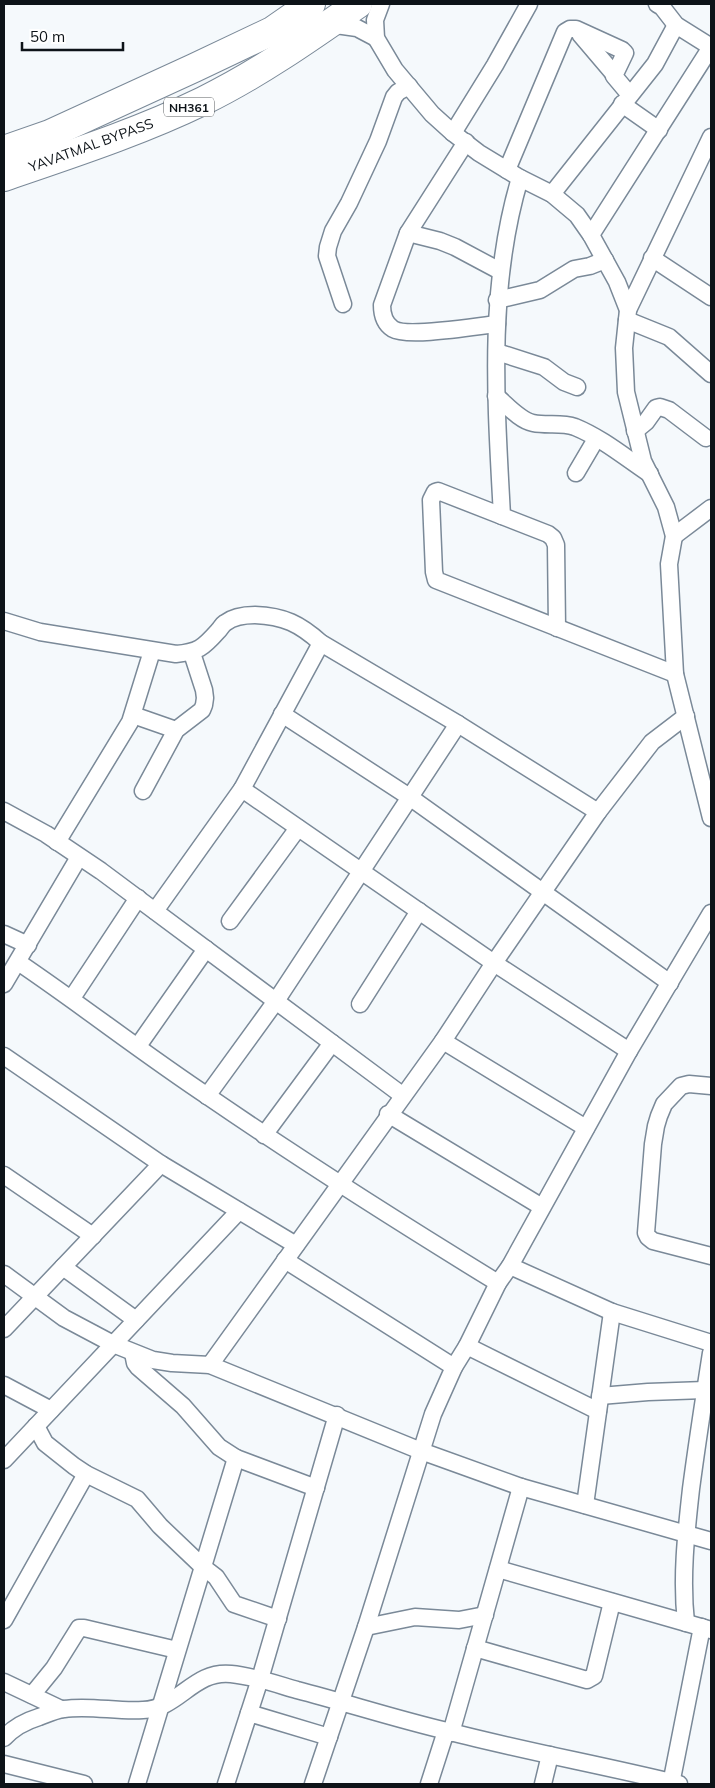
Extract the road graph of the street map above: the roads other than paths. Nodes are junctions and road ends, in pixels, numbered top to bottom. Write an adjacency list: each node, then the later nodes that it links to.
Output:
1 (311, 4): 14 (highway, YAVATMAL BYPASS / NH361)
2 (358, 4): 6 (highway, YAVATMAL BYPASS / NH361)
3 (381, 4): 8 (street)
4 (529, 4): 12 (street)
5 (657, 4): 7 (street)
6 (329, 24): 8 (street); 16 (highway, YAVATMAL BYPASS / NH361)
7 (676, 25): 10 (street); 11 (street)
8 (376, 38): 9 (street)
9 (409, 86): 12 (street); 25 (street)
10 (626, 100): 11 (street); 15 (street); 17 (street)
11 (659, 130): 19 (street)
12 (460, 137): 15 (street); 18 (street)
13 (711, 137): 20 (street)
14 (4, 150)
15 (514, 174): 17 (street); 22 (street)
16 (4, 177)
17 (552, 194): 19 (street)
18 (408, 234): 22 (street); 27 (street)
19 (591, 236): 21 (street)
20 (652, 258): 23 (street); 26 (street)
21 (605, 260): 24 (street); 26 (street)
22 (500, 271): 24 (street)
23 (711, 297)
24 (497, 300): 27 (street)
25 (343, 304)
26 (628, 315): 29 (street); 32 (street)
27 (497, 324): 28 (street)
28 (497, 352): 30 (street); 31 (street)
29 (711, 374)
30 (576, 387)
31 (496, 396): 34 (street); 38 (street)
32 (635, 431): 33 (street); 36 (street)
33 (706, 438)
34 (596, 439): 35 (street); 36 (street)
35 (576, 473)
36 (650, 474): 39 (street)
37 (711, 508): 39 (street)
38 (502, 516): 41 (street); 41 (street)
39 (674, 536): 45 (street)
40 (4, 621): 43 (street)
41 (557, 628): 45 (street)
42 (321, 643): 44 (street); 46 (street); 49 (street)
43 (152, 652): 44 (street); 47 (street)
44 (192, 653): 50 (street)
45 (674, 674): 48 (street)
46 (282, 714): 51 (street); 53 (street)
47 (133, 715): 50 (street); 58 (street)
48 (686, 716): 55 (street); 56 (street)
49 (458, 724): 53 (street); 55 (street)
50 (176, 730): 52 (street)
51 (242, 790): 57 (street); 63 (street)
52 (143, 791)
53 (411, 798): 60 (street); 61 (street)
54 (4, 811): 58 (street)
55 (598, 812): 61 (street)
56 (711, 818)
57 (298, 828): 60 (street); 66 (street)
58 (57, 842): 59 (street)
59 (79, 857): 62 (street); 68 (street)
60 (362, 872): 64 (street); 75 (street)
61 (542, 892): 71 (street); 72 (street)
62 (138, 898): 63 (street); 74 (street)
63 (155, 911): 69 (street)
64 (419, 911): 71 (street); 76 (street)
65 (711, 913): 72 (street)
66 (230, 921)
67 (4, 934): 68 (street)
68 (28, 945): 70 (street)
69 (206, 950): 75 (street); 79 (street)
70 (18, 962): 73 (street); 74 (street)
71 (494, 963): 77 (street); 80 (street)
72 (670, 982): 80 (street)
73 (4, 984)
74 (72, 998): 79 (street)
75 (276, 1001): 78 (street); 84 (street)
76 (360, 1004)
77 (442, 1041): 83 (street); 86 (street)
78 (332, 1043): 83 (street); 87 (street)
79 (138, 1046): 84 (street)
80 (629, 1051): 86 (street)
81 (4, 1056): 88 (street)
82 (711, 1086): 95 (street)
83 (402, 1095): 85 (street)
84 (207, 1096): 87 (street)
85 (388, 1114): 90 (street); 91 (street)
86 (586, 1128): 91 (street)
87 (264, 1135): 90 (street)
88 (161, 1164): 92 (street); 93 (street)
89 (4, 1175): 93 (street)
90 (338, 1184): 94 (street); 100 (street)
91 (542, 1207): 97 (street)
92 (239, 1211): 94 (street); 103 (street)
93 (93, 1236): 98 (street)
94 (296, 1245): 96 (street)
95 (711, 1256)
96 (285, 1260): 110 (street); 111 (street)
97 (510, 1266): 100 (street); 102 (street)
98 (62, 1267): 101 (street); 103 (street)
99 (4, 1274): 101 (street)
100 (498, 1283): 107 (street)
101 (35, 1296): 104 (street); 106 (street)
102 (612, 1312): 105 (street); 114 (street)
103 (136, 1320): 106 (street)
104 (4, 1329)
105 (711, 1343)
106 (113, 1344): 108 (street); 115 (street)
107 (467, 1346): 111 (street); 114 (street)
108 (133, 1353): 110 (street); 120 (street)
109 (711, 1353): 113 (street)
110 (210, 1364): 116 (street)
111 (454, 1367): 119 (street)
112 (4, 1385): 115 (street)
113 (706, 1398): 114 (street); 118 (street)
114 (599, 1404): 125 (street)
115 (51, 1410): 117 (street)
116 (337, 1415): 119 (street); 124 (street)
117 (36, 1426): 121 (street); 122 (street)
118 (705, 1431): 126 (street)
119 (421, 1451): 123 (street); 134 (street)
120 (236, 1458): 124 (street); 128 (street)
121 (4, 1460)
122 (86, 1474): 128 (street); 133 (street)
123 (521, 1487): 125 (street); 129 (street)
124 (316, 1488): 132 (street)
125 (584, 1505): 126 (street)
126 (686, 1533): 127 (street); 135 (street)
127 (711, 1541)
128 (203, 1567): 132 (street); 137 (street)
129 (498, 1569): 130 (street); 131 (street)
130 (612, 1602): 135 (street); 136 (street)
131 (485, 1615): 134 (street); 136 (street)
132 (278, 1618): 138 (street)
133 (4, 1620)
134 (366, 1627): 141 (street)
135 (700, 1627): 157 (street)
136 (475, 1648): 145 (street)
137 (177, 1650): 140 (street); 142 (street)
138 (260, 1680): 141 (street); 142 (street); 144 (street)
139 (4, 1682): 140 (street)
140 (32, 1695): 143 (street)
141 (341, 1701): 145 (street); 146 (street)
142 (159, 1708): 143 (street); 152 (street)
143 (61, 1709): 147 (street)
144 (249, 1713): 146 (street); 153 (street)
145 (449, 1732): 148 (street); 155 (street)
146 (329, 1737): 154 (street)
147 (4, 1738)
148 (550, 1755): 150 (street); 156 (street)
149 (4, 1764): 151 (street)
150 (619, 1778): 157 (street)
151 (84, 1784)
152 (136, 1784)
153 (226, 1784)
154 (313, 1784)
155 (429, 1784)
156 (543, 1784)
157 (674, 1784)

